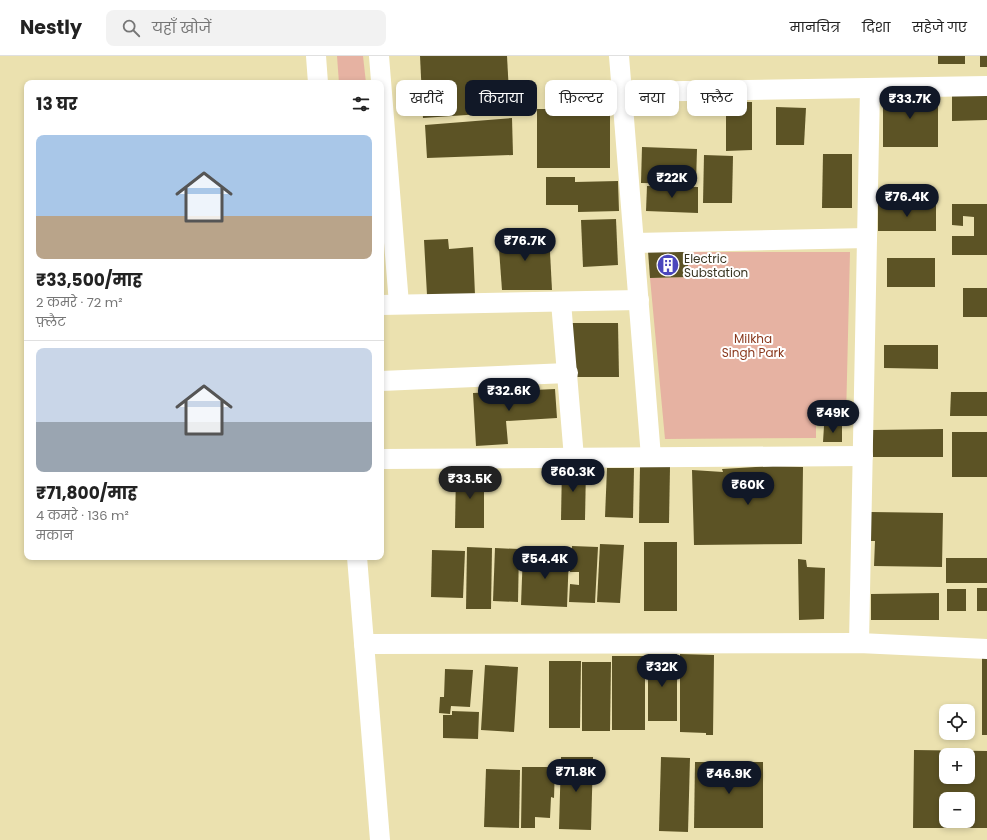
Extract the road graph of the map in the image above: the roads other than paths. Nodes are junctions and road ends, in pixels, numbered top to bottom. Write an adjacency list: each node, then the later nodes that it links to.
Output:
1 (316, 56): 4 (street)
2 (379, 56): 5 (street)
3 (619, 56): 8 (street)
4 (318, 80)
5 (380, 80)
6 (987, 86): 7 (street)
7 (870, 88): 8 (street); 10 (street)
8 (622, 92): 11 (street)
9 (384, 169): 14 (street)
10 (867, 238): 11 (street); 17 (street)
11 (634, 243): 12 (street)
12 (638, 300): 13 (street); 18 (street)
13 (561, 302): 14 (street); 15 (street)
14 (390, 304)
15 (568, 372): 16 (street); 19 (street)
16 (384, 382)
17 (863, 456): 18 (street); 23 (street)
18 (651, 457): 19 (street)
19 (574, 458): 20 (street)
20 (384, 459)
21 (357, 560): 22 (street)
22 (364, 644): 23 (street); 25 (street)
23 (859, 644): 24 (street)
24 (987, 649)
25 (380, 840)

